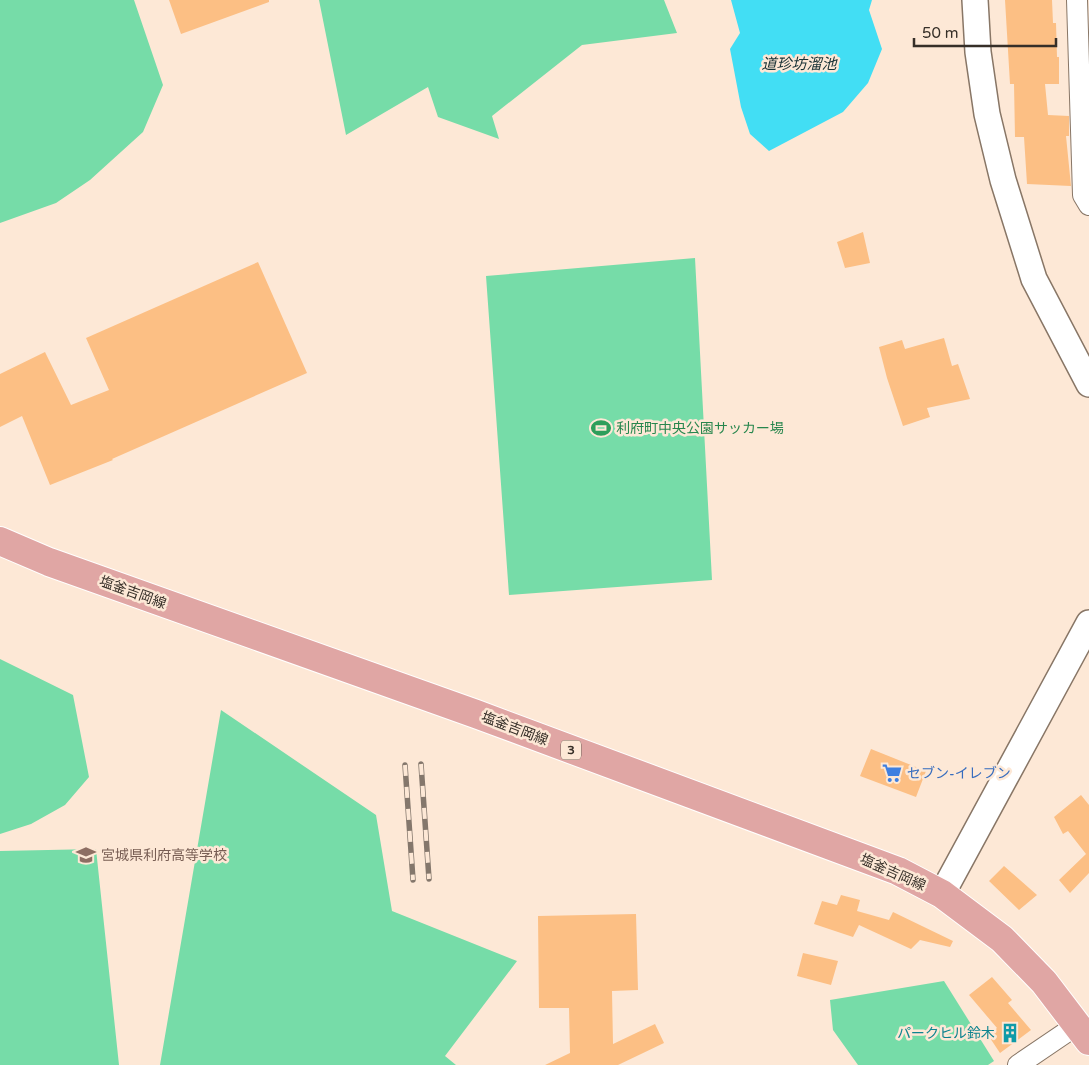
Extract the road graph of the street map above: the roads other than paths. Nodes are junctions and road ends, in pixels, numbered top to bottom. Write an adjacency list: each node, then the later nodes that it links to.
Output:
1 (976, 0): 5 (street)
2 (1077, 0): 3 (street)
3 (1085, 131): 4 (street)
4 (1089, 205)
5 (1089, 384)
6 (0, 541): 8 (main road, 塩釜吉岡線 / 3)
7 (1089, 623): 8 (street)
8 (942, 894): 9 (main road, 塩釜吉岡線 / 3)
9 (1083, 1033): 10 (street)
10 (1018, 1065)

